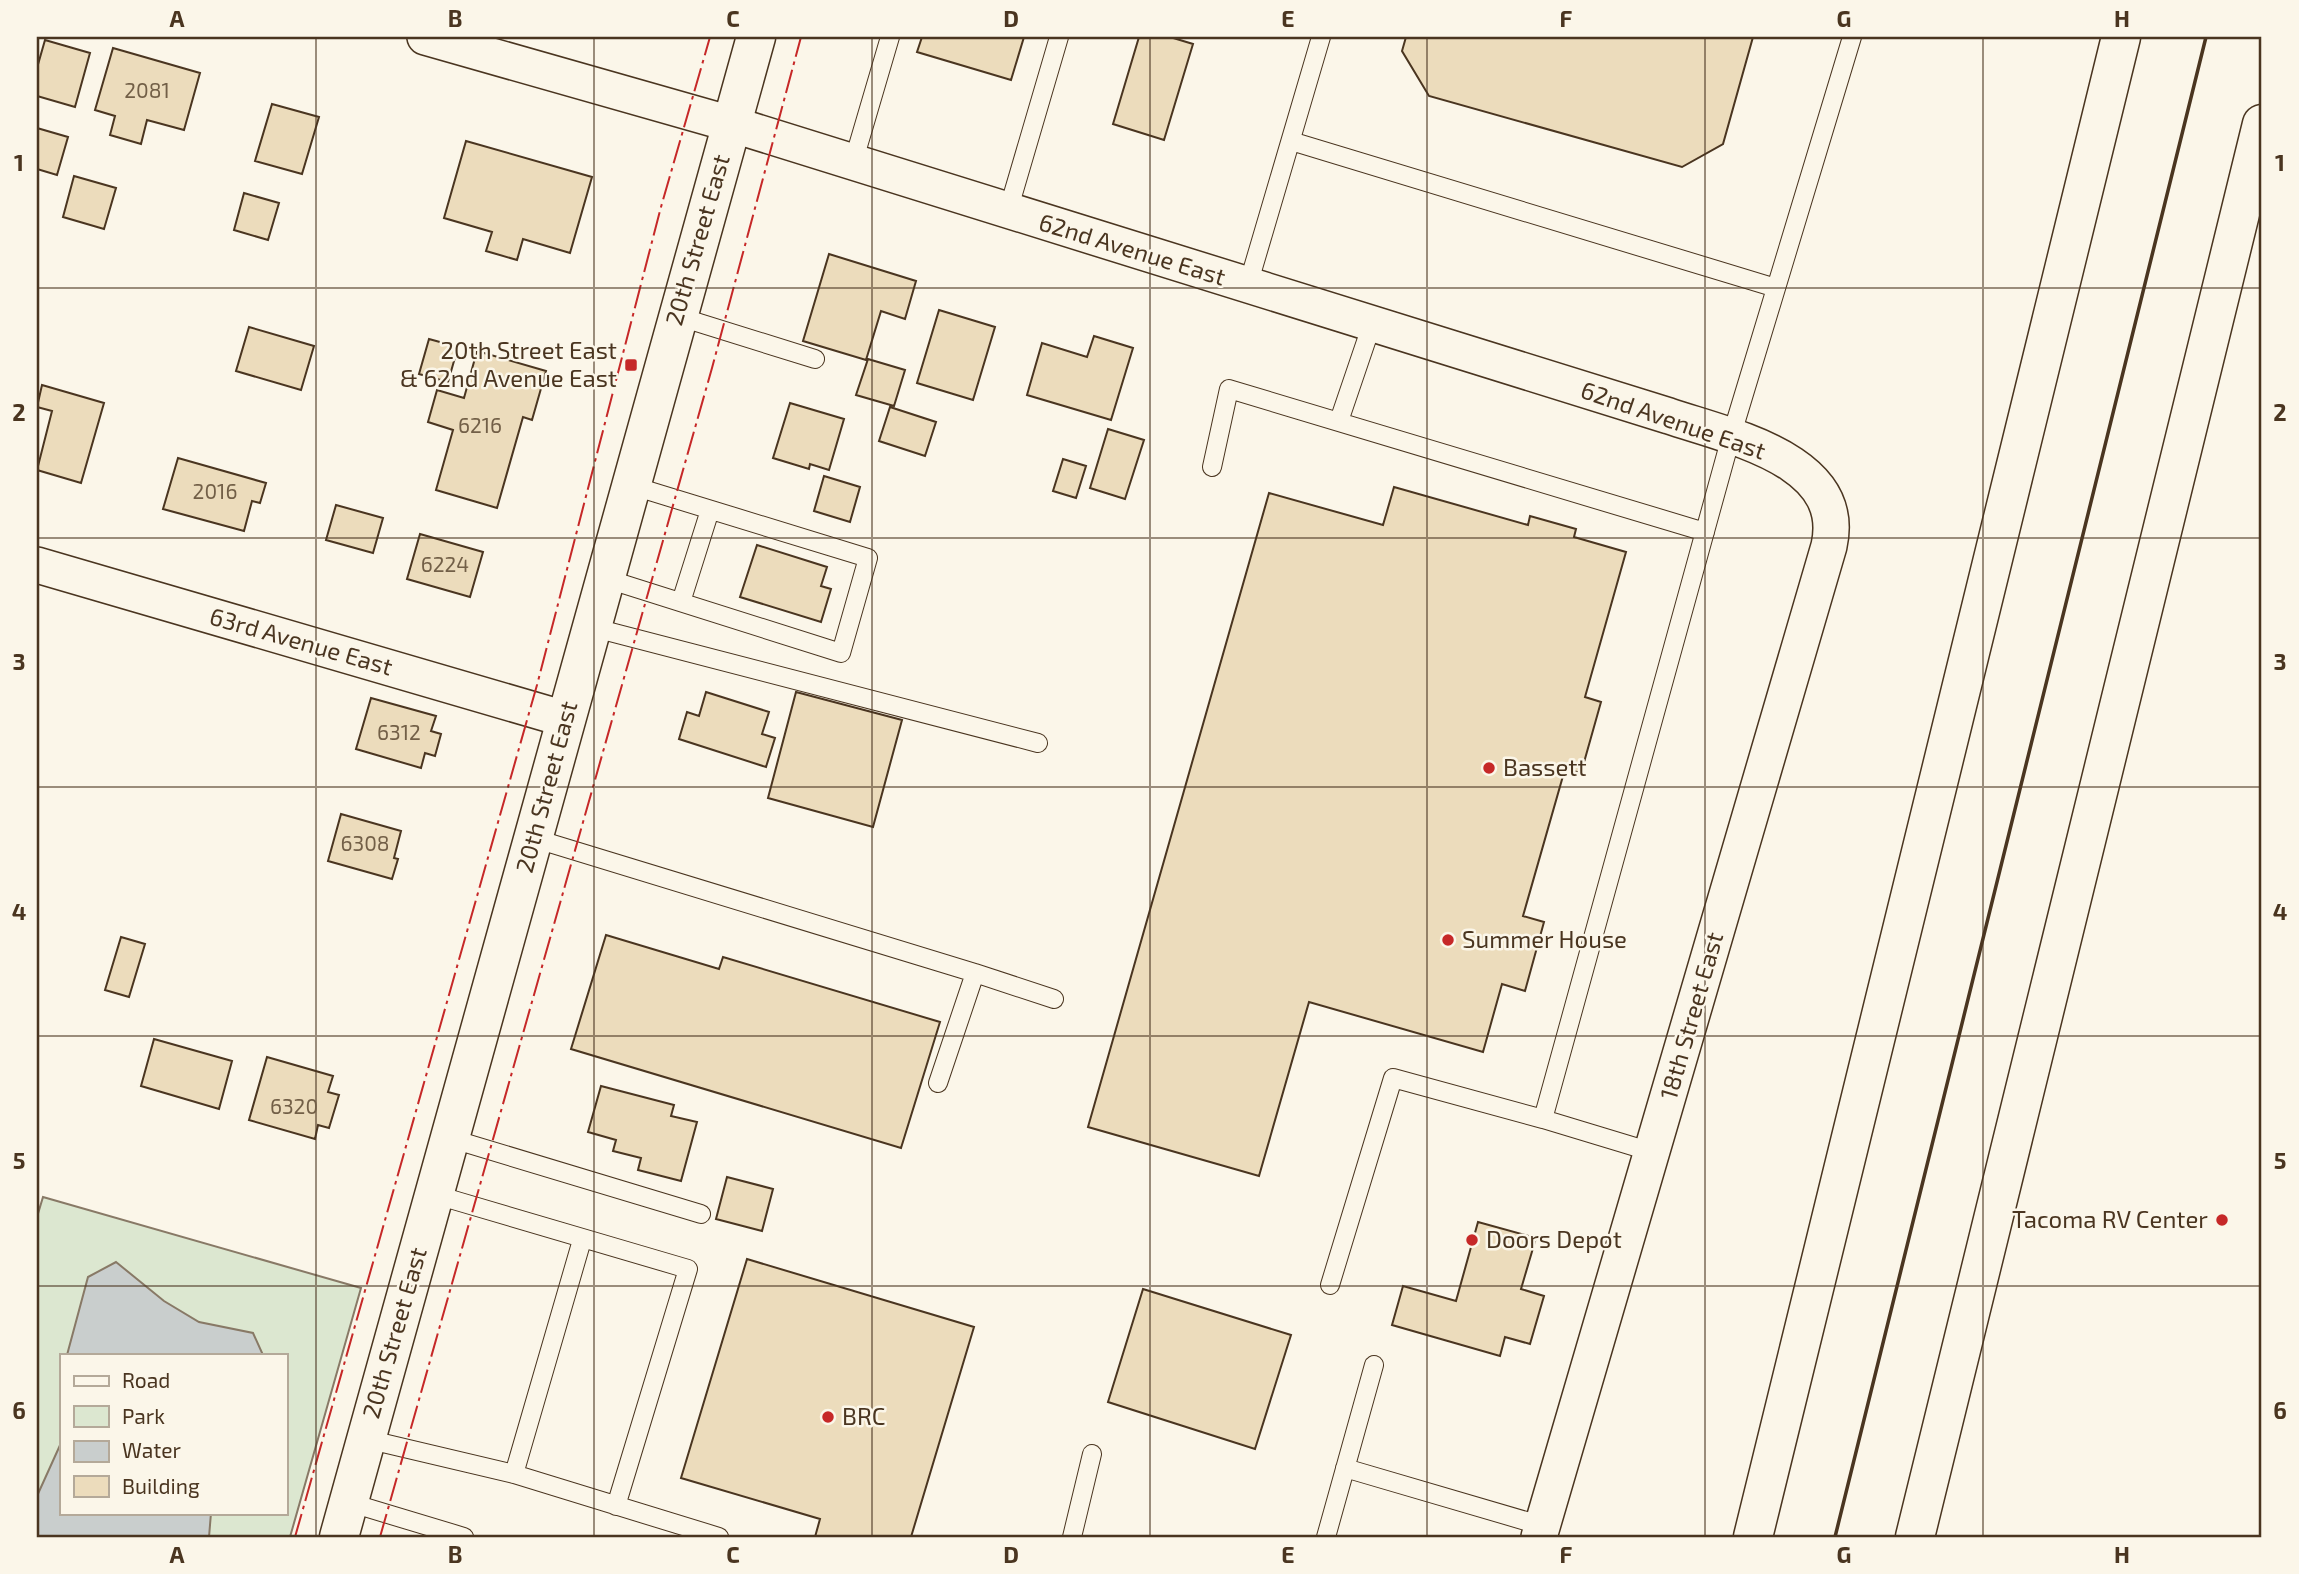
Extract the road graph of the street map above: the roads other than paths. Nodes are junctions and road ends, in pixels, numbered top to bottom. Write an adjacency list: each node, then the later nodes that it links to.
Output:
1 (425, 37): 8 (street, 62nd Avenue East)
2 (756, 37): 8 (main road, 20th Street East)
3 (890, 37): 11 (lane)
4 (1059, 37): 12 (lane)
5 (1321, 37): 10 (lane)
6 (1852, 37): 14 (lane)
7 (2121, 37): 54 (main road)
8 (731, 124): 11 (street, 62nd Avenue East); 15 (main road, 20th Street East)
9 (2262, 124): 55 (main road)
10 (1291, 141): 13 (lane); 14 (lane)
11 (853, 163): 12 (street, 62nd Avenue East)
12 (1008, 211): 13 (street, 62nd Avenue East)
13 (1248, 285): 16 (street, 62nd Avenue East)
14 (1776, 288): 19 (lane)
15 (677, 316): 17 (lane); 21 (main road, 20th Street East)
16 (1372, 324): 18 (lane); 19 (street, 62nd Avenue East)
17 (815, 359)
18 (1339, 421): 20 (lane); 24 (lane)
19 (1731, 437): 22 (street, 62nd Avenue East); 24 (lane)
20 (1212, 467)
21 (630, 485): 23 (lane); 26 (main road, 20th Street East)
22 (1825, 494): 37 (street, 18th Street East)
23 (710, 510): 27 (lane); 27 (lane)
24 (1705, 532): 35 (lane)
25 (37, 565): 29 (street, 63rd Avenue East)
26 (604, 579): 27 (lane); 28 (main road, 20th Street East)
27 (681, 602)
28 (591, 627): 29 (main road, 20th Street East); 30 (lane)
29 (565, 719): 31 (main road, 20th Street East)
30 (1038, 743)
31 (533, 838): 32 (lane); 36 (main road, 20th Street East)
32 (975, 973): 33 (lane); 34 (lane)
33 (1054, 999)
34 (938, 1083)
35 (1543, 1119): 37 (lane); 41 (lane)
36 (449, 1138): 38 (main road, 20th Street East); 39 (lane)
37 (1652, 1152): 49 (street, 18th Street East)
38 (433, 1194): 40 (lane); 43 (main road, 20th Street East)
39 (701, 1214)
40 (582, 1240): 46 (lane); 47 (lane)
41 (1330, 1285)
42 (1374, 1365): 45 (lane)
43 (366, 1438): 46 (lane); 48 (main road, 20th Street East)
44 (1092, 1454): 52 (lane)
45 (1345, 1468): 49 (lane); 53 (lane)
46 (514, 1474): 47 (lane)
47 (616, 1506): 51 (lane)
48 (343, 1520): 50 (lane)
49 (1541, 1532)
50 (464, 1537)
51 (719, 1537)
52 (1072, 1537)
53 (1326, 1537)
54 (1753, 1537)
55 (1915, 1537)

